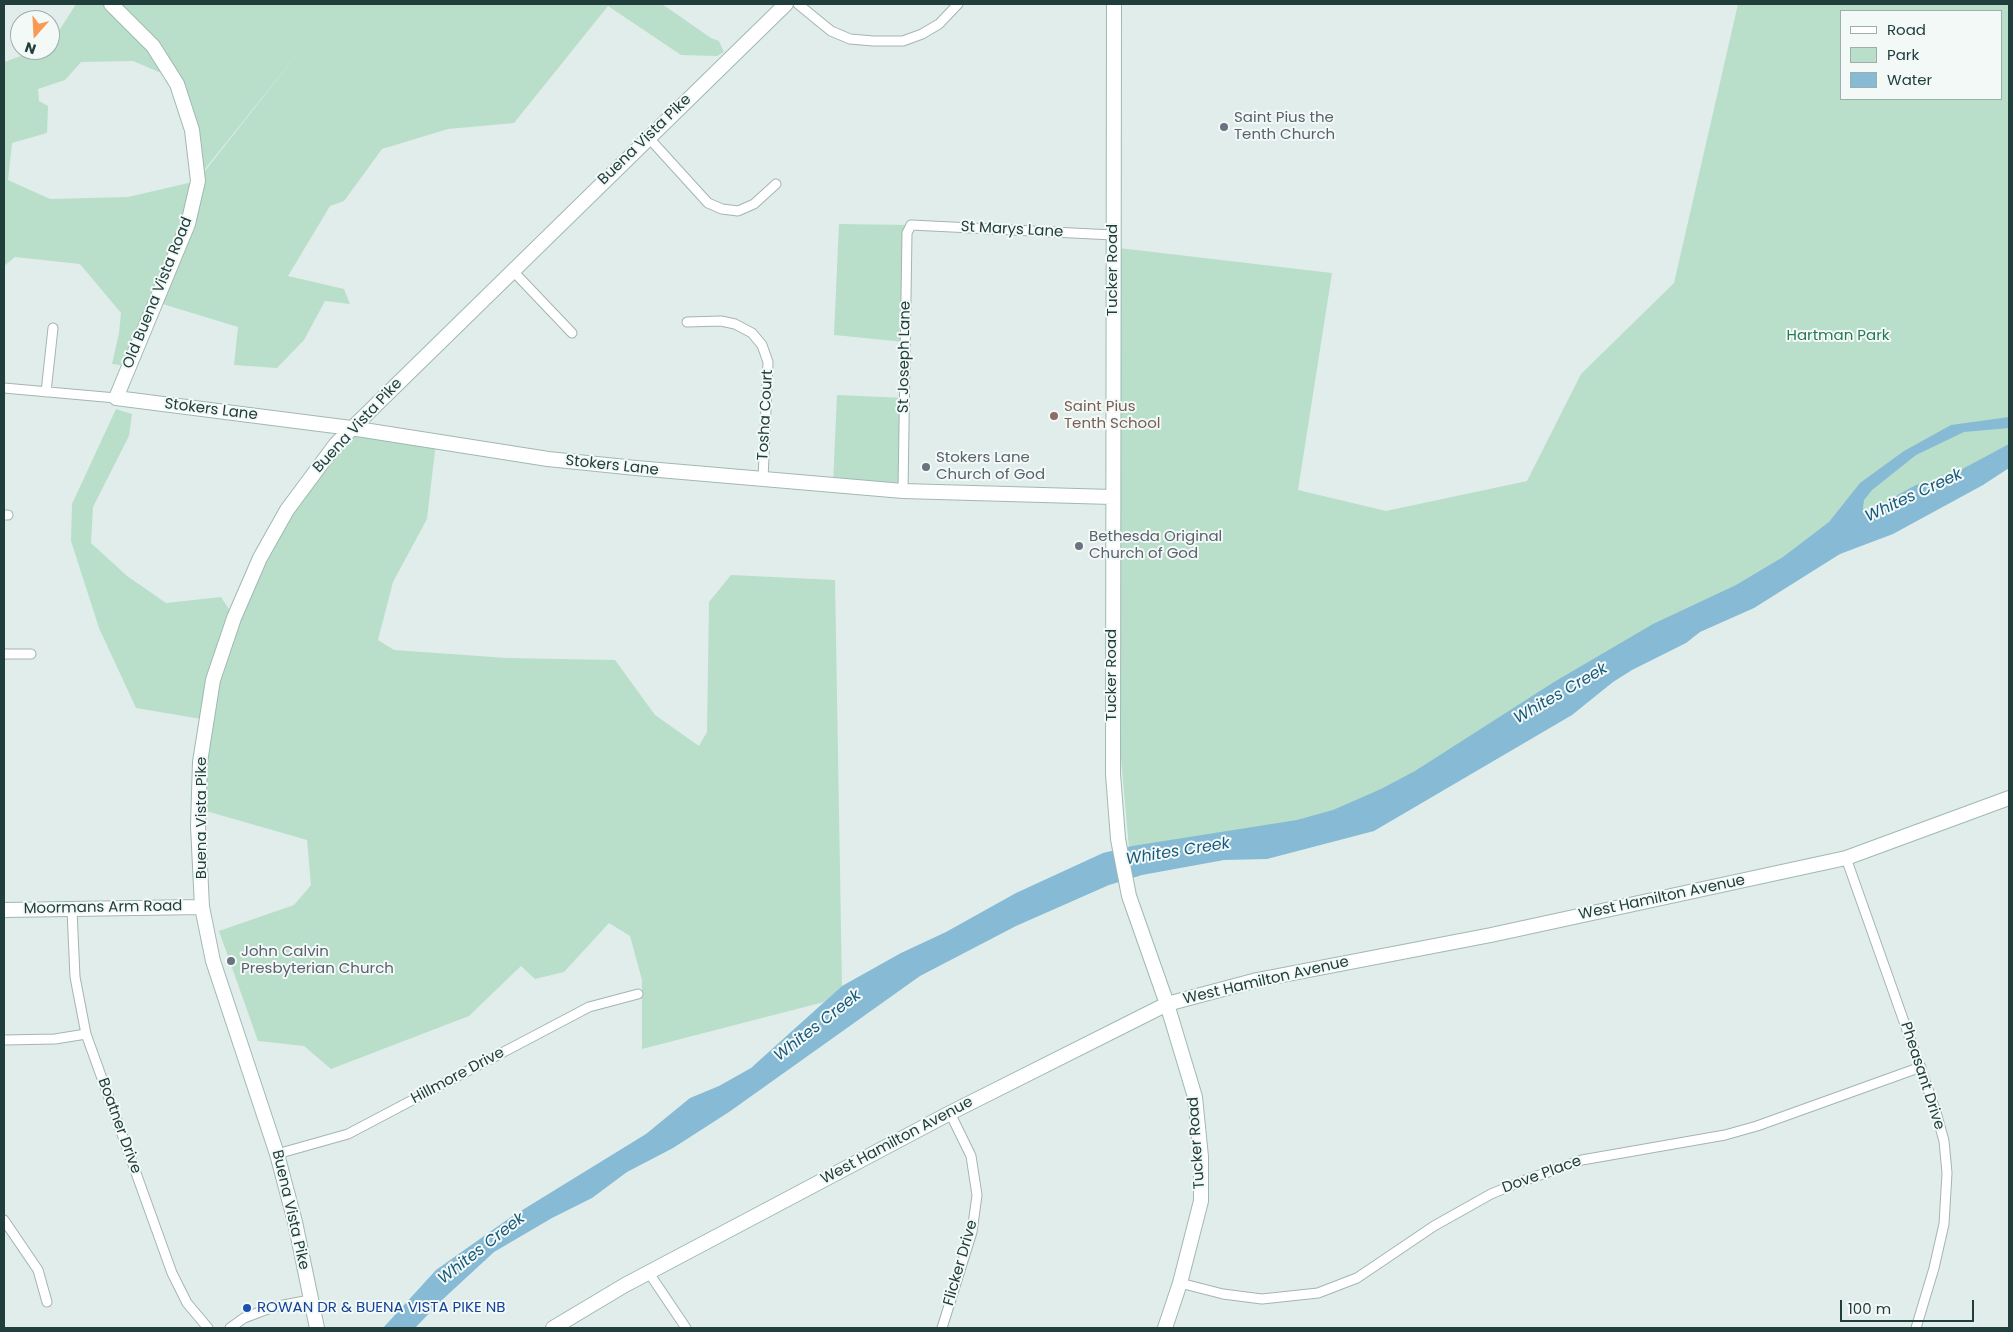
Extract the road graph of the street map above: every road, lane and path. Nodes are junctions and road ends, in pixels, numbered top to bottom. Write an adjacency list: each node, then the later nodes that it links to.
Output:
1 (111, 4): 16 (street, Old Buena Vista Road)
2 (786, 4): 6 (street, Buena Vista Pike)
3 (798, 4): 4 (street)
4 (958, 4)
5 (1114, 4): 9 (street, Tucker Road)
6 (648, 138): 7 (street); 10 (street, Buena Vista Pike)
7 (776, 184)
8 (911, 225): 9 (street, St Marys Lane); 19 (street, St Joseph Lane)
9 (1113, 235): 20 (street, Tucker Road)
10 (512, 270): 13 (street); 17 (street, Buena Vista Pike)
11 (687, 322): 18 (street, Tosha Court)
12 (53, 328): 15 (street)
13 (572, 333)
14 (4, 388): 15 (street)
15 (46, 392): 16 (street)
16 (116, 398): 17 (street, Stokers Lane)
17 (351, 428): 18 (street, Stokers Lane); 25 (street, Buena Vista Pike)
18 (763, 479): 19 (street, Stokers Lane)
19 (903, 491): 20 (street, Stokers Lane)
20 (1112, 497): 29 (street, Tucker Road)
21 (4, 654): 22 (street)
22 (31, 654)
23 (2009, 798): 24 (street, West Hamilton Avenue)
24 (1846, 858): 29 (street, West Hamilton Avenue); 32 (street, Pheasant Drive)
25 (202, 907): 27 (street, Moormans Arm Road); 34 (street, Buena Vista Pike)
26 (4, 910): 27 (street, Moormans Arm Road)
27 (72, 910): 30 (street, Boatner Drive)
28 (638, 994): 34 (street, Hillmore Drive)
29 (1167, 1004): 33 (street, West Hamilton Avenue); 37 (street, Tucker Road)
30 (86, 1034): 31 (street); 40 (street, Boatner Drive)
31 (4, 1040)
32 (1920, 1067): 37 (street, Dove Place); 47 (street, Pheasant Drive)
33 (950, 1113): 36 (street, West Hamilton Avenue); 45 (street, Flicker Drive)
34 (277, 1154): 38 (street, Buena Vista Pike)
35 (4, 1220): 39 (street)
36 (649, 1272): 43 (street, West Hamilton Avenue); 44 (street)
37 (1180, 1283): 46 (street, Tucker Road)
38 (310, 1300): 41 (street); 42 (street, Buena Vista Pike)
39 (47, 1302)
40 (208, 1328)
41 (230, 1328)
42 (317, 1328)
43 (552, 1328)
44 (686, 1328)
45 (942, 1328)
46 (1165, 1328)
47 (1916, 1328)

